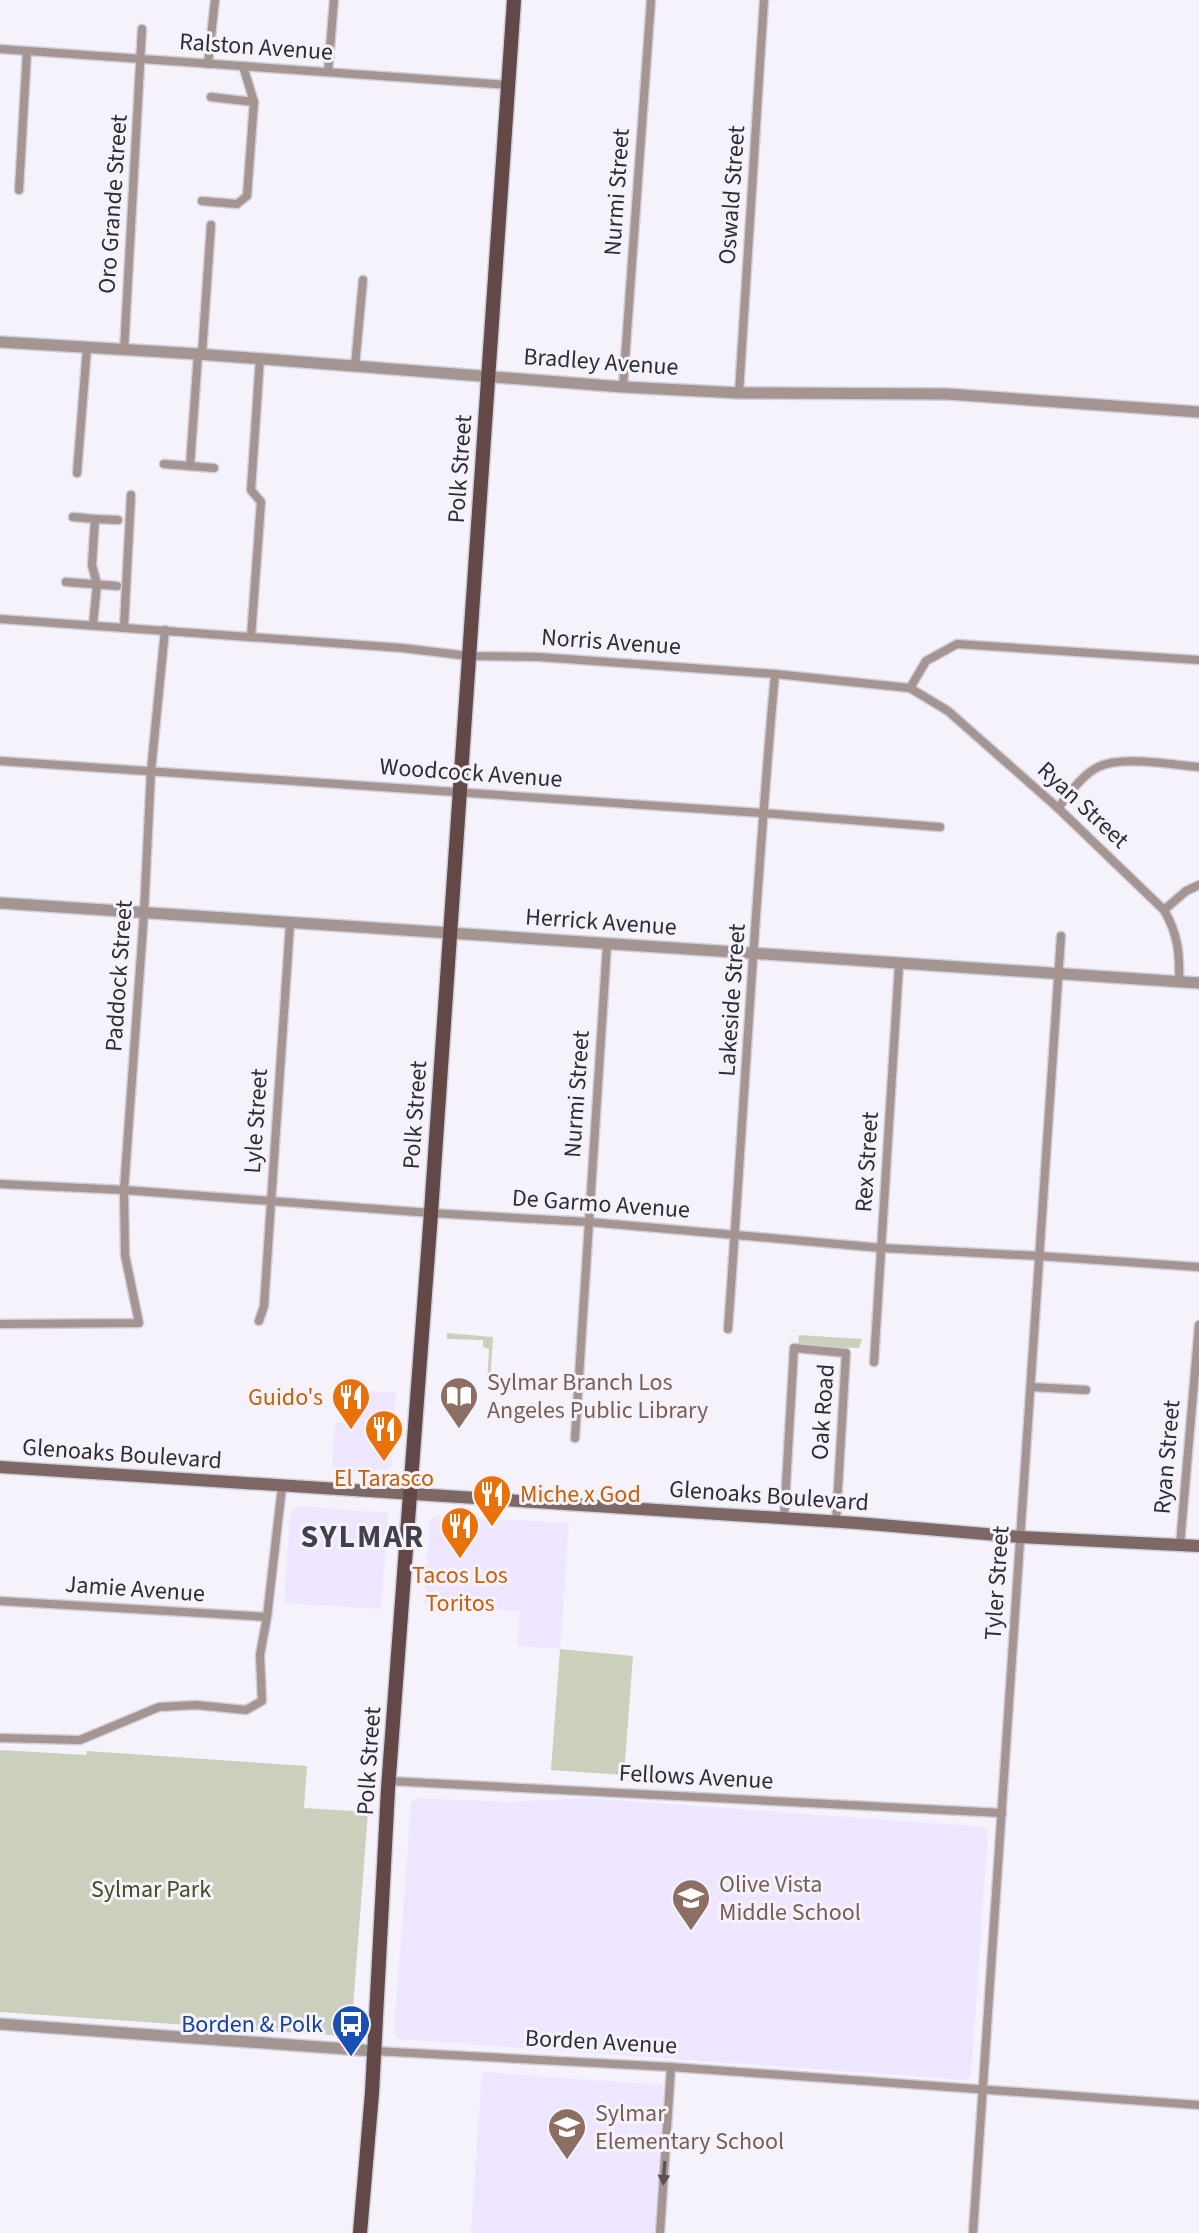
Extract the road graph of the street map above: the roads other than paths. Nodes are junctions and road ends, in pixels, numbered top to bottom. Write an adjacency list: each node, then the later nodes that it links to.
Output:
1 (215, 0): 10 (street)
2 (334, 0): 12 (street)
3 (514, 0): 13 (main road, Polk Street)
4 (651, 0): 27 (street, Nurmi Street)
5 (764, 0): 28 (street, Oswald Street)
6 (142, 29): 9 (street, Oro Grande Street)
7 (0, 49): 8 (street, Ralston Avenue)
8 (27, 51): 9 (street, Ralston Avenue); 16 (street)
9 (142, 59): 10 (street, Ralston Avenue); 22 (street, Oro Grande Street)
10 (208, 64): 11 (street, Ralston Avenue)
11 (243, 66): 12 (street, Ralston Avenue); 15 (street)
12 (328, 72): 13 (street, Ralston Avenue)
13 (509, 85): 26 (main road, Polk Street)
14 (211, 97): 15 (street)
15 (254, 102): 17 (street)
16 (19, 190)
17 (202, 201)
18 (211, 225): 23 (street)
19 (363, 280): 25 (street)
20 (0, 342): 21 (street, Bradley Avenue)
21 (87, 348): 22 (street, Bradley Avenue); 33 (street)
22 (124, 351): 23 (street, Bradley Avenue)
23 (200, 354): 24 (street, Bradley Avenue); 31 (street)
24 (260, 358): 25 (street, Bradley Avenue); 45 (street)
25 (355, 366): 26 (street, Bradley Avenue)
26 (489, 376): 27 (street, Bradley Avenue); 46 (main road, Polk Street)
27 (623, 387): 28 (street, Bradley Avenue)
28 (739, 393): 29 (street, Bradley Avenue)
29 (1199, 412)
30 (164, 464): 31 (street)
31 (190, 466): 32 (street)
32 (214, 468)
33 (77, 473)
34 (131, 495): 43 (street)
35 (73, 517): 36 (street)
36 (95, 519): 37 (street); 39 (street)
37 (118, 520)
38 (66, 582): 39 (street)
39 (97, 584): 40 (street); 42 (street)
40 (117, 586)
41 (0, 619): 42 (street, Norris Avenue)
42 (93, 625): 43 (street, Norris Avenue)
43 (124, 627): 44 (street, Norris Avenue)
44 (165, 630): 45 (street, Norris Avenue); 52 (street, Paddock Street)
45 (251, 637): 46 (street, Norris Avenue)
46 (469, 656): 48 (street, Norris Avenue); 53 (main road, Polk Street)
47 (1199, 660): 49 (street)
48 (775, 674): 49 (street, Norris Avenue); 55 (street, Lakeside Street)
49 (910, 688): 54 (street, Ryan Street)
50 (0, 761): 52 (street, Woodcock Avenue)
51 (1199, 767): 54 (street)
52 (151, 771): 53 (street, Woodcock Avenue); 60 (street, Paddock Street)
53 (458, 793): 55 (street, Woodcock Avenue); 62 (main road, Polk Street)
54 (1058, 808): 59 (street, Ryan Street)
55 (762, 813): 56 (street, Woodcock Avenue); 65 (street, Lakeside Street)
56 (940, 827)
57 (1199, 885): 59 (street)
58 (0, 903): 60 (street, Herrick Avenue)
59 (1164, 910): 68 (street, Ryan Street)
60 (144, 913): 61 (street, Herrick Avenue); 71 (street, Paddock Street)
61 (290, 924): 62 (street, Herrick Avenue); 72 (street, Lyle Street)
62 (448, 933): 64 (street, Herrick Avenue); 73 (main road, Polk Street)
63 (1061, 936): 67 (street, Tyler Street)
64 (607, 945): 65 (street, Herrick Avenue); 74 (street, Nurmi Street)
65 (755, 954): 66 (street, Herrick Avenue); 75 (street, Lakeside Street)
66 (899, 965): 67 (street, Herrick Avenue); 76 (street, Rex Street)
67 (1059, 973): 68 (street, Herrick Avenue); 77 (street, Tyler Street)
68 (1179, 982): 69 (street, Herrick Avenue)
69 (1199, 983)
70 (0, 1184): 71 (street, De Garmo Avenue)
71 (124, 1190): 72 (street, De Garmo Avenue); 80 (street, Paddock Street)
72 (270, 1200): 73 (street, De Garmo Avenue); 79 (street, Lyle Street)
73 (431, 1213): 74 (street, De Garmo Avenue); 89 (main road, Polk Street)
74 (589, 1222): 75 (street, De Garmo Avenue); 86 (street, Nurmi Street)
75 (735, 1234): 76 (street, De Garmo Avenue); 82 (street, Lakeside Street)
76 (882, 1248): 77 (street, De Garmo Avenue); 83 (street, Rex Street)
77 (1040, 1256): 78 (street, De Garmo Avenue); 84 (street, Tyler Street)
78 (1199, 1267)
79 (259, 1321)
80 (0, 1324)
81 (1199, 1325): 93 (street, Ryan Street)
82 (728, 1329)
83 (874, 1362)
84 (1031, 1387): 85 (street); 92 (street, Tyler Street)
85 (1086, 1390)
86 (575, 1438)
87 (0, 1467): 88 (main road, Glenoaks Boulevard)
88 (282, 1487): 89 (main road, Glenoaks Boulevard); 96 (street)
89 (409, 1495): 90 (main road, Glenoaks Boulevard); 98 (main road, Polk Street)
90 (784, 1519): 91 (main road, Glenoaks Boulevard); 91 (street, Oak Road)
91 (836, 1522): 92 (main road, Glenoaks Boulevard)
92 (1020, 1537): 93 (main road, Glenoaks Boulevard); 99 (street, Tyler Street)
93 (1180, 1545): 94 (main road, Glenoaks Boulevard)
94 (1199, 1546)
95 (0, 1601): 96 (street, Jamie Avenue)
96 (267, 1617): 97 (street)
97 (0, 1738)
98 (389, 1781): 99 (street, Fellows Avenue); 101 (main road, Polk Street)
99 (1002, 1813): 103 (street, Tyler Street)
100 (0, 2024): 101 (street, Borden Avenue)
101 (374, 2051): 102 (street, Borden Avenue); 105 (main road, Polk Street)
102 (671, 2067): 103 (street, Borden Avenue); 106 (street, one-way to 106)
103 (983, 2089): 104 (street, Borden Avenue); 107 (street, Tyler Street)
104 (1199, 2105)
105 (360, 2233)
106 (660, 2233)
107 (973, 2233)

